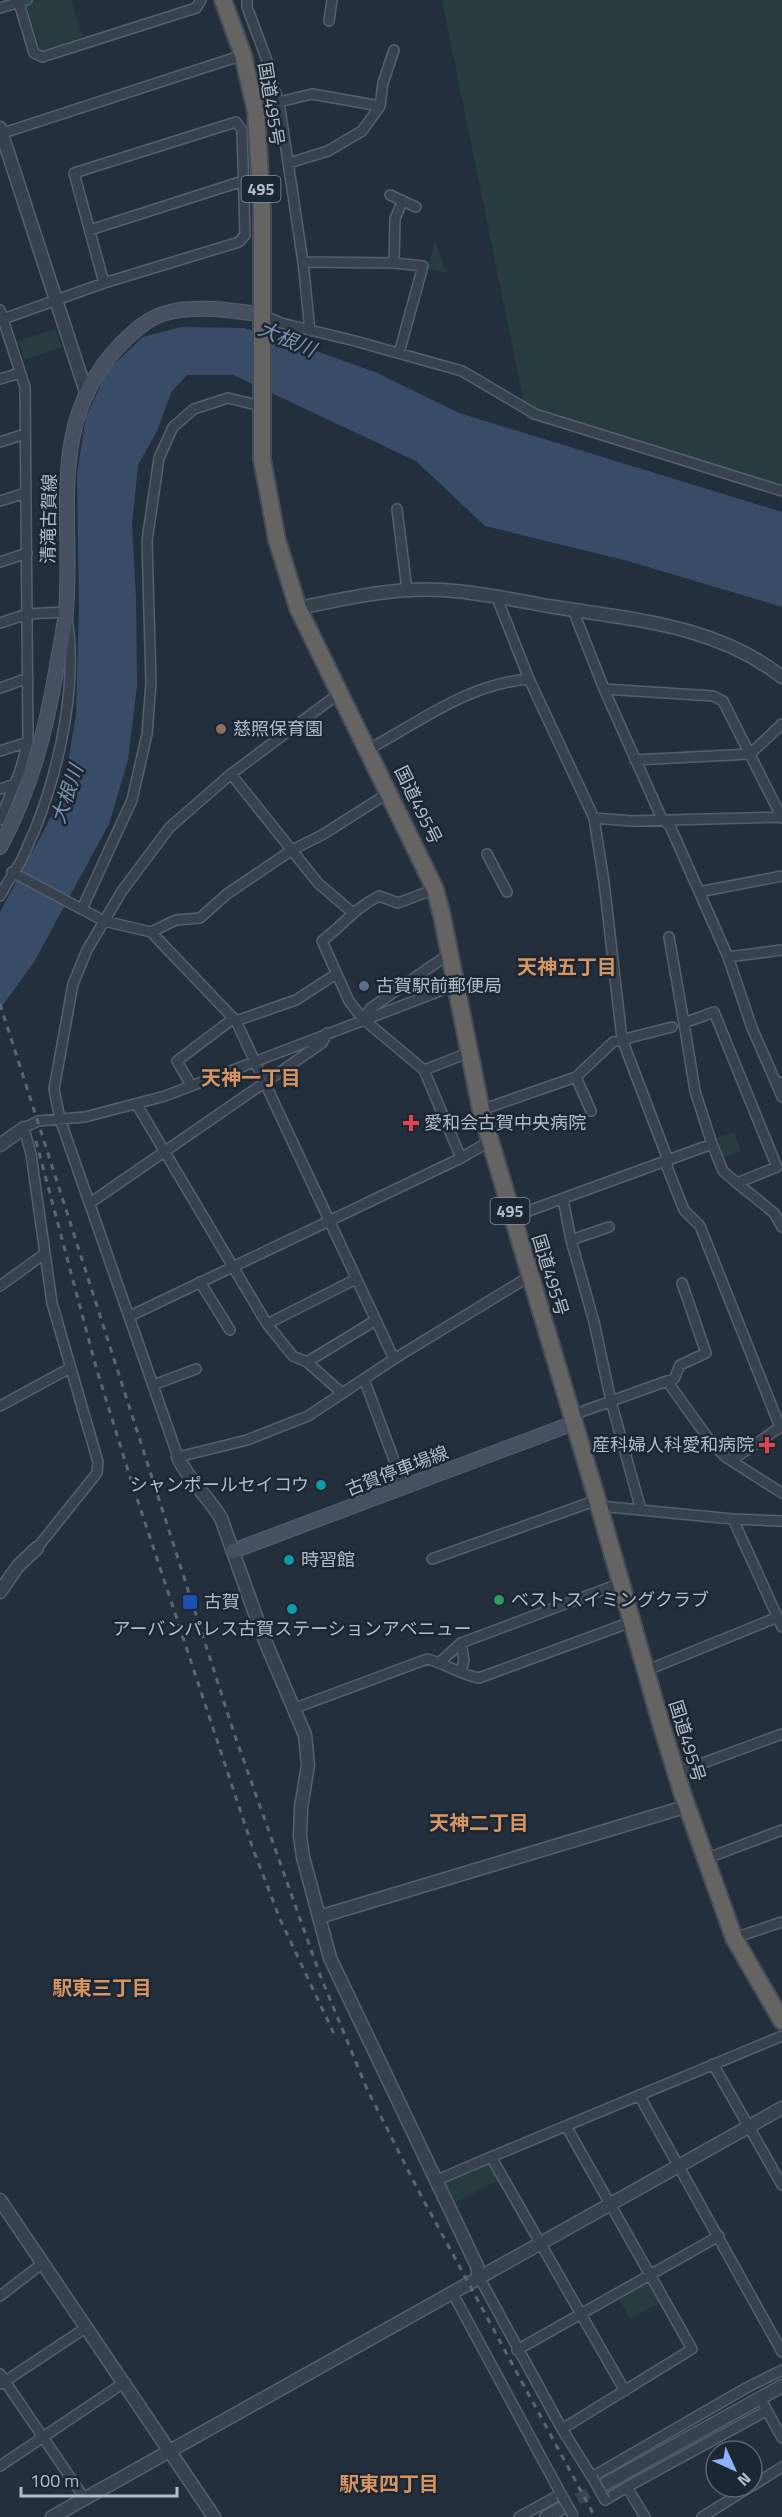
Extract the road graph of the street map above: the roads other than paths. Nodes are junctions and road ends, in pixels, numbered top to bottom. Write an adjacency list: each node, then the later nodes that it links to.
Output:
1 (201, 0): 5 (street)
2 (224, 0): 9 (highway, 国道495号 / 495)
3 (247, 0): 10 (street)
4 (332, 0): 7 (street)
5 (23, 1): 6 (street)
6 (0, 8)
7 (329, 21)
8 (394, 50): 13 (street)
9 (243, 55): 11 (highway, 国道495号 / 495); 14 (street)
10 (269, 66): 11 (street); 12 (street)
11 (247, 72): 26 (highway, 国道495号 / 495)
12 (279, 102): 13 (street); 15 (street)
13 (380, 106): 15 (street)
14 (1, 132): 24 (street)
15 (289, 163): 21 (street)
16 (243, 181): 20 (street); 20 (street); 23 (street)
17 (390, 195): 18 (street)
18 (402, 202): 19 (street); 22 (street)
19 (416, 207)
20 (90, 230): 23 (street)
21 (303, 262): 22 (street); 27 (street)
22 (394, 262): 28 (street)
23 (104, 283): 24 (street)
24 (56, 300): 25 (street); 31 (street)
25 (1, 316): 29 (street)
26 (261, 320): 27 (street); 31 (main road, 清滝古賀線); 32 (highway, 495)
27 (310, 331): 28 (street)
28 (399, 353): 35 (street)
29 (20, 373): 30 (street); 33 (street)
30 (0, 379)
31 (87, 395): 45 (main road, 清滝古賀線)
32 (261, 403): 43 (highway, 国道495号 / 495); 77 (street)
33 (24, 434): 34 (street); 36 (street)
34 (0, 442)
35 (782, 491)
36 (26, 493): 37 (street); 39 (street)
37 (0, 501)
38 (397, 509): 41 (street)
39 (27, 553): 40 (street); 46 (street)
40 (0, 561)
41 (407, 590): 42 (street); 43 (street)
42 (497, 598): 44 (street); 50 (street)
43 (298, 608): 53 (highway, 国道495号 / 495)
44 (573, 610): 48 (street); 52 (street)
45 (66, 612): 46 (street); 68 (main road, 清滝古賀線); 71 (street)
46 (27, 614): 47 (street); 49 (street)
47 (0, 623)
48 (782, 677)
49 (28, 678): 51 (street); 55 (street)
50 (529, 679): 56 (street); 65 (street)
51 (0, 688)
52 (604, 689): 58 (street); 59 (street)
53 (341, 692): 56 (highway, 国道495号 / 495); 60 (street)
54 (782, 724): 58 (street)
55 (28, 742): 57 (street); 61 (street)
56 (369, 749): 63 (highway, 国道495号 / 495)
57 (0, 751)
58 (750, 754): 59 (street); 64 (street)
59 (635, 760): 66 (street)
60 (231, 774): 69 (street); 79 (street)
61 (15, 784): 62 (street); 67 (street)
62 (0, 789)
63 (390, 792): 69 (street); 73 (highway, 国道495号 / 495)
64 (782, 817): 66 (street)
65 (594, 818): 66 (street); 92 (street)
66 (662, 819): 75 (street)
67 (0, 820)
68 (0, 848)
69 (292, 850): 78 (street); 80 (street)
70 (487, 854): 74 (street)
71 (15, 874): 76 (street); 77 (street)
72 (782, 876): 75 (street)
73 (435, 889): 78 (street); 83 (highway, 国道495号 / 495)
74 (507, 892)
75 (699, 892): 84 (street)
76 (0, 896)
77 (82, 909): 79 (street)
78 (353, 913): 85 (street)
79 (104, 921): 80 (street); 104 (street)
80 (151, 932): 88 (street)
81 (669, 937): 89 (street)
82 (782, 950): 84 (street)
83 (449, 954): 86 (highway, 国道495号 / 495); 87 (street)
84 (728, 957): 98 (street)
85 (336, 974): 87 (street); 88 (street)
86 (456, 985): 87 (street); 93 (highway, 国道495号 / 495)
87 (363, 1019): 91 (street); 95 (street)
88 (235, 1020): 94 (street); 99 (street)
89 (684, 1023): 107 (street); 112 (street)
90 (672, 1028): 92 (street)
91 (327, 1033): 94 (street); 97 (street)
92 (622, 1040): 96 (street); 111 (street)
93 (468, 1053): 95 (street); 102 (highway, 国道495号 / 495)
94 (256, 1060): 97 (street); 99 (street)
95 (424, 1070): 110 (street)
96 (576, 1077): 102 (street); 103 (street)
97 (266, 1081): 109 (street); 116 (street)
98 (780, 1084): 100 (street)
99 (191, 1085): 101 (street)
100 (782, 1097)
101 (137, 1105): 104 (street); 109 (street)
102 (481, 1110): 106 (highway, 国道495号 / 495)
103 (591, 1111)
104 (60, 1119): 105 (street); 114 (street)
105 (24, 1128): 108 (street); 120 (street)
106 (490, 1141): 110 (street); 115 (highway, 国道495号 / 495)
107 (712, 1144): 111 (street); 112 (street)
108 (0, 1145)
109 (164, 1153): 114 (street); 121 (street)
110 (461, 1158): 116 (street)
111 (668, 1160): 113 (street); 142 (street)
112 (737, 1183): 118 (street)
113 (563, 1199): 115 (street); 119 (street)
114 (90, 1203): 127 (street)
115 (512, 1217): 122 (highway, 国道495号 / 495)
116 (329, 1220): 121 (street); 123 (street)
117 (609, 1227): 119 (street)
118 (782, 1227)
119 (571, 1240): 139 (street)
120 (44, 1254): 126 (street); 133 (street)
121 (234, 1267): 124 (street); 129 (street)
122 (530, 1276): 131 (street); 141 (highway, 国道495号 / 495)
123 (356, 1279): 128 (street); 129 (street)
124 (200, 1282): 127 (street); 130 (street)
125 (682, 1283): 136 (street)
126 (0, 1286)
127 (130, 1316): 137 (street)
128 (376, 1320): 131 (street); 132 (street)
129 (267, 1324): 132 (street)
130 (230, 1330)
131 (394, 1359): 135 (street)
132 (307, 1362): 138 (street)
133 (70, 1368): 140 (street); 151 (street)
134 (196, 1369): 137 (street)
135 (364, 1379): 138 (street); 145 (street)
136 (667, 1381): 139 (street); 144 (street)
137 (153, 1385): 143 (street)
138 (342, 1393): 143 (street)
139 (611, 1401): 141 (street); 148 (street)
140 (0, 1406)
141 (574, 1423): 145 (main road, 古賀停車場線); 147 (highway, 国道495号 / 495)
142 (781, 1427): 144 (street)
143 (178, 1457): 152 (street)
144 (732, 1460): 146 (street)
145 (404, 1488): 152 (main road, 古賀停車場線)
146 (782, 1493)
147 (598, 1503): 148 (street); 153 (street); 154 (highway, 国道495号 / 495)
148 (641, 1510): 149 (street)
149 (733, 1519): 150 (street); 157 (street)
150 (782, 1521)
151 (37, 1548): 155 (street)
152 (233, 1551): 162 (street)
153 (432, 1559)
154 (621, 1583): 156 (highway, 国道495号 / 495); 158 (street)
155 (0, 1592)
156 (631, 1622): 160 (highway, 国道495号 / 495); 161 (street)
157 (780, 1622): 160 (street)
158 (461, 1643): 159 (street); 161 (street)
159 (440, 1662): 161 (street); 162 (street)
160 (645, 1671): 164 (highway, 国道495号 / 495)
161 (461, 1672)
162 (295, 1708): 168 (street)
163 (782, 1734): 164 (street)
164 (676, 1773): 165 (highway, 国道495号 / 495)
165 (688, 1806): 167 (highway, 国道495号 / 495); 168 (street)
166 (782, 1830): 167 (street)
167 (705, 1859): 170 (highway, 国道495号 / 495)
168 (319, 1917): 180 (street)
169 (782, 1922): 170 (street)
170 (734, 1938): 171 (highway, 国道495号 / 495)
171 (782, 2021)
172 (782, 2036): 173 (street)
173 (713, 2064): 174 (street); 177 (street)
174 (639, 2095): 176 (street); 179 (street)
175 (782, 2108): 177 (street)
176 (566, 2126): 178 (street); 183 (street)
177 (748, 2127): 179 (street); 181 (street)
178 (491, 2157): 180 (street); 185 (street)
179 (680, 2165): 183 (street); 184 (street)
180 (435, 2181): 188 (street)
181 (782, 2185)
182 (0, 2200): 186 (street)
183 (610, 2204): 185 (street); 187 (street)
184 (719, 2236): 187 (street); 194 (street)
185 (540, 2243): 188 (street); 191 (street)
186 (43, 2263): 190 (street); 192 (street)
187 (650, 2275): 191 (street); 199 (street)
188 (478, 2277): 189 (street); 193 (street)
189 (452, 2292): 205 (street); 212 (street)
190 (0, 2296)
191 (581, 2314): 193 (street); 199 (street)
192 (87, 2327): 196 (street); 197 (street)
193 (517, 2350): 202 (street)
194 (782, 2352)
195 (782, 2370): 208 (street)
196 (2, 2380): 203 (street)
197 (125, 2382): 203 (street); 205 (street)
198 (782, 2386): 200 (street)
199 (625, 2391): 202 (street)
200 (762, 2397): 201 (street); 210 (street)
201 (766, 2411): 204 (street); 211 (street)
202 (562, 2429): 208 (street)
203 (43, 2437): 206 (street); 213 (street)
204 (782, 2438)
205 (171, 2452): 213 (street); 217 (street)
206 (0, 2466)
207 (782, 2467): 209 (street)
208 (592, 2477): 211 (street, bridge)
209 (764, 2478)
210 (605, 2484)
211 (627, 2487): 221 (street)
212 (561, 2494): 218 (street); 220 (street, bridge)
213 (85, 2499): 216 (street)
214 (730, 2499): 222 (street)
215 (562, 2508): 219 (street)
216 (52, 2517)
217 (214, 2517)
218 (519, 2517)
219 (546, 2517)
220 (574, 2517)
221 (645, 2517)
222 (702, 2517)

